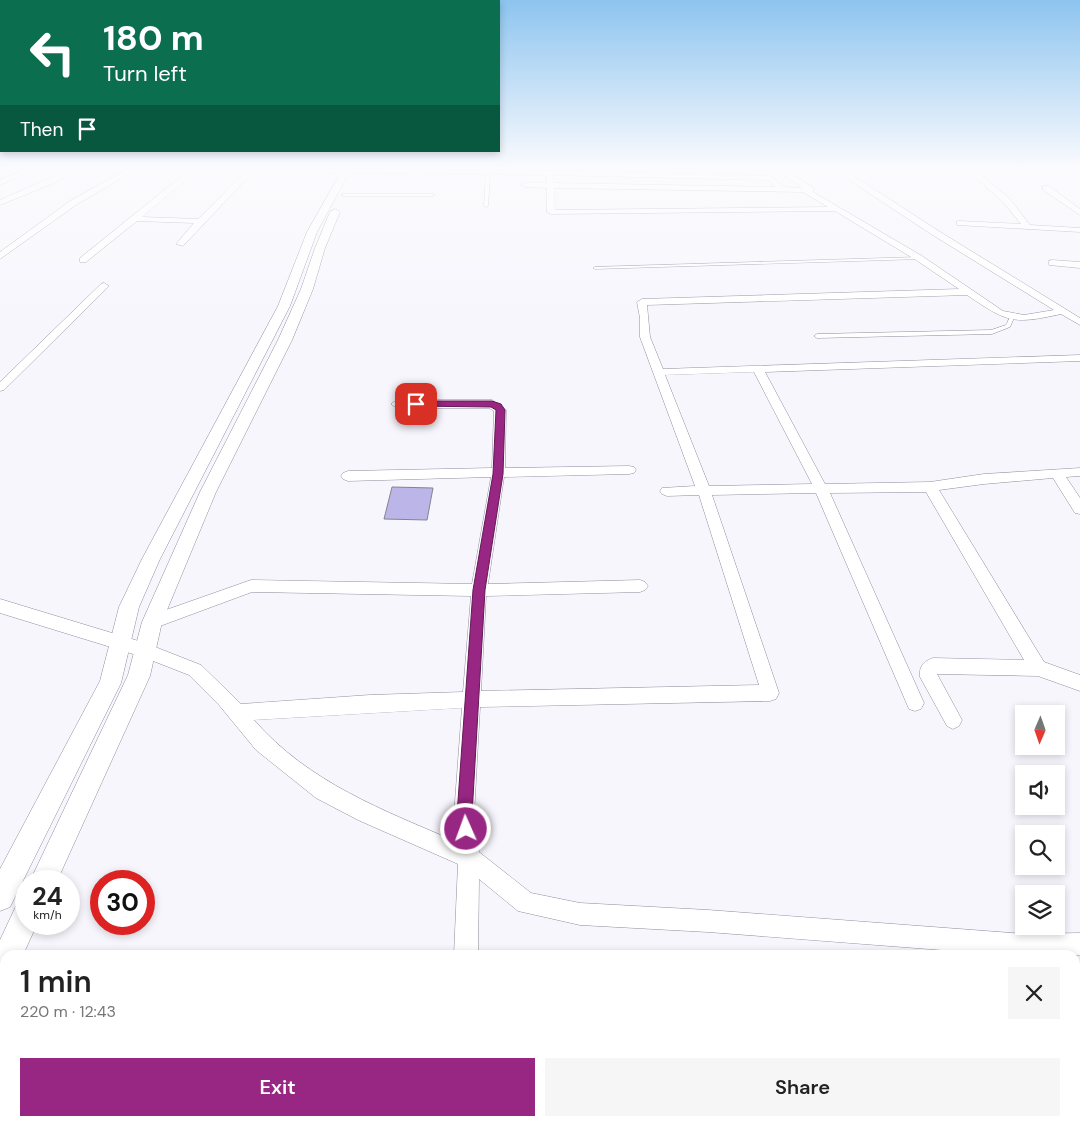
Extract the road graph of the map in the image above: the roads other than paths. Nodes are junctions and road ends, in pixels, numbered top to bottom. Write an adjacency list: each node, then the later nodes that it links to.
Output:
1 (135, 219): 16 (street)
2 (49, 220): 14 (street)
3 (153, 220): 9 (street)
4 (320, 220): 25 (street)
5 (332, 220): 25 (street)
6 (855, 220): 15 (street)
7 (915, 220): 22 (street)
8 (1022, 220): 11 (street)
9 (200, 221): 13 (street)
10 (960, 223): 11 (street)
11 (1028, 227): 12 (street)
12 (1080, 230)
13 (180, 244)
14 (0, 256)
15 (919, 258): 19 (lane); 21 (street)
16 (83, 260)
17 (1052, 263): 18 (street)
18 (1080, 265)
19 (595, 268)
20 (104, 286): 30 (street)
21 (968, 292): 23 (street); 29 (street)
22 (1063, 311): 23 (street); 24 (street)
23 (1012, 318): 26 (lane)
24 (1080, 322)
25 (282, 328): 45 (street); 46 (street)
26 (817, 336)
27 (1080, 358): 28 (street)
28 (758, 369): 29 (street); 38 (street)
29 (658, 372): 40 (street)
30 (0, 388)
31 (397, 404): 34 (street)
32 (629, 470): 34 (street)
33 (1080, 472): 35 (street)
34 (498, 474): 36 (street); 43 (street)
35 (1057, 474): 37 (street); 41 (street)
36 (348, 476)
37 (930, 487): 38 (street); 48 (street)
38 (821, 489): 40 (street); 51 (street)
39 (667, 491): 40 (street)
40 (704, 491): 50 (street)
41 (1080, 509)
42 (640, 586): 43 (street)
43 (479, 590): 45 (street); 50 (street)
44 (0, 606): 46 (street)
45 (152, 622): 47 (street)
46 (120, 644): 47 (street); 56 (street)
47 (145, 650): 52 (street); 55 (street)
48 (1038, 668): 49 (street); 53 (street)
49 (1080, 683)
50 (472, 699): 52 (street); 54 (street)
51 (914, 703)
52 (237, 713): 54 (street)
53 (953, 720)
54 (469, 858): 58 (street); 60 (street)
55 (48, 870)
56 (0, 897)
57 (17, 935): 59 (street)
58 (1080, 944)
59 (10, 950)
60 (466, 950)

